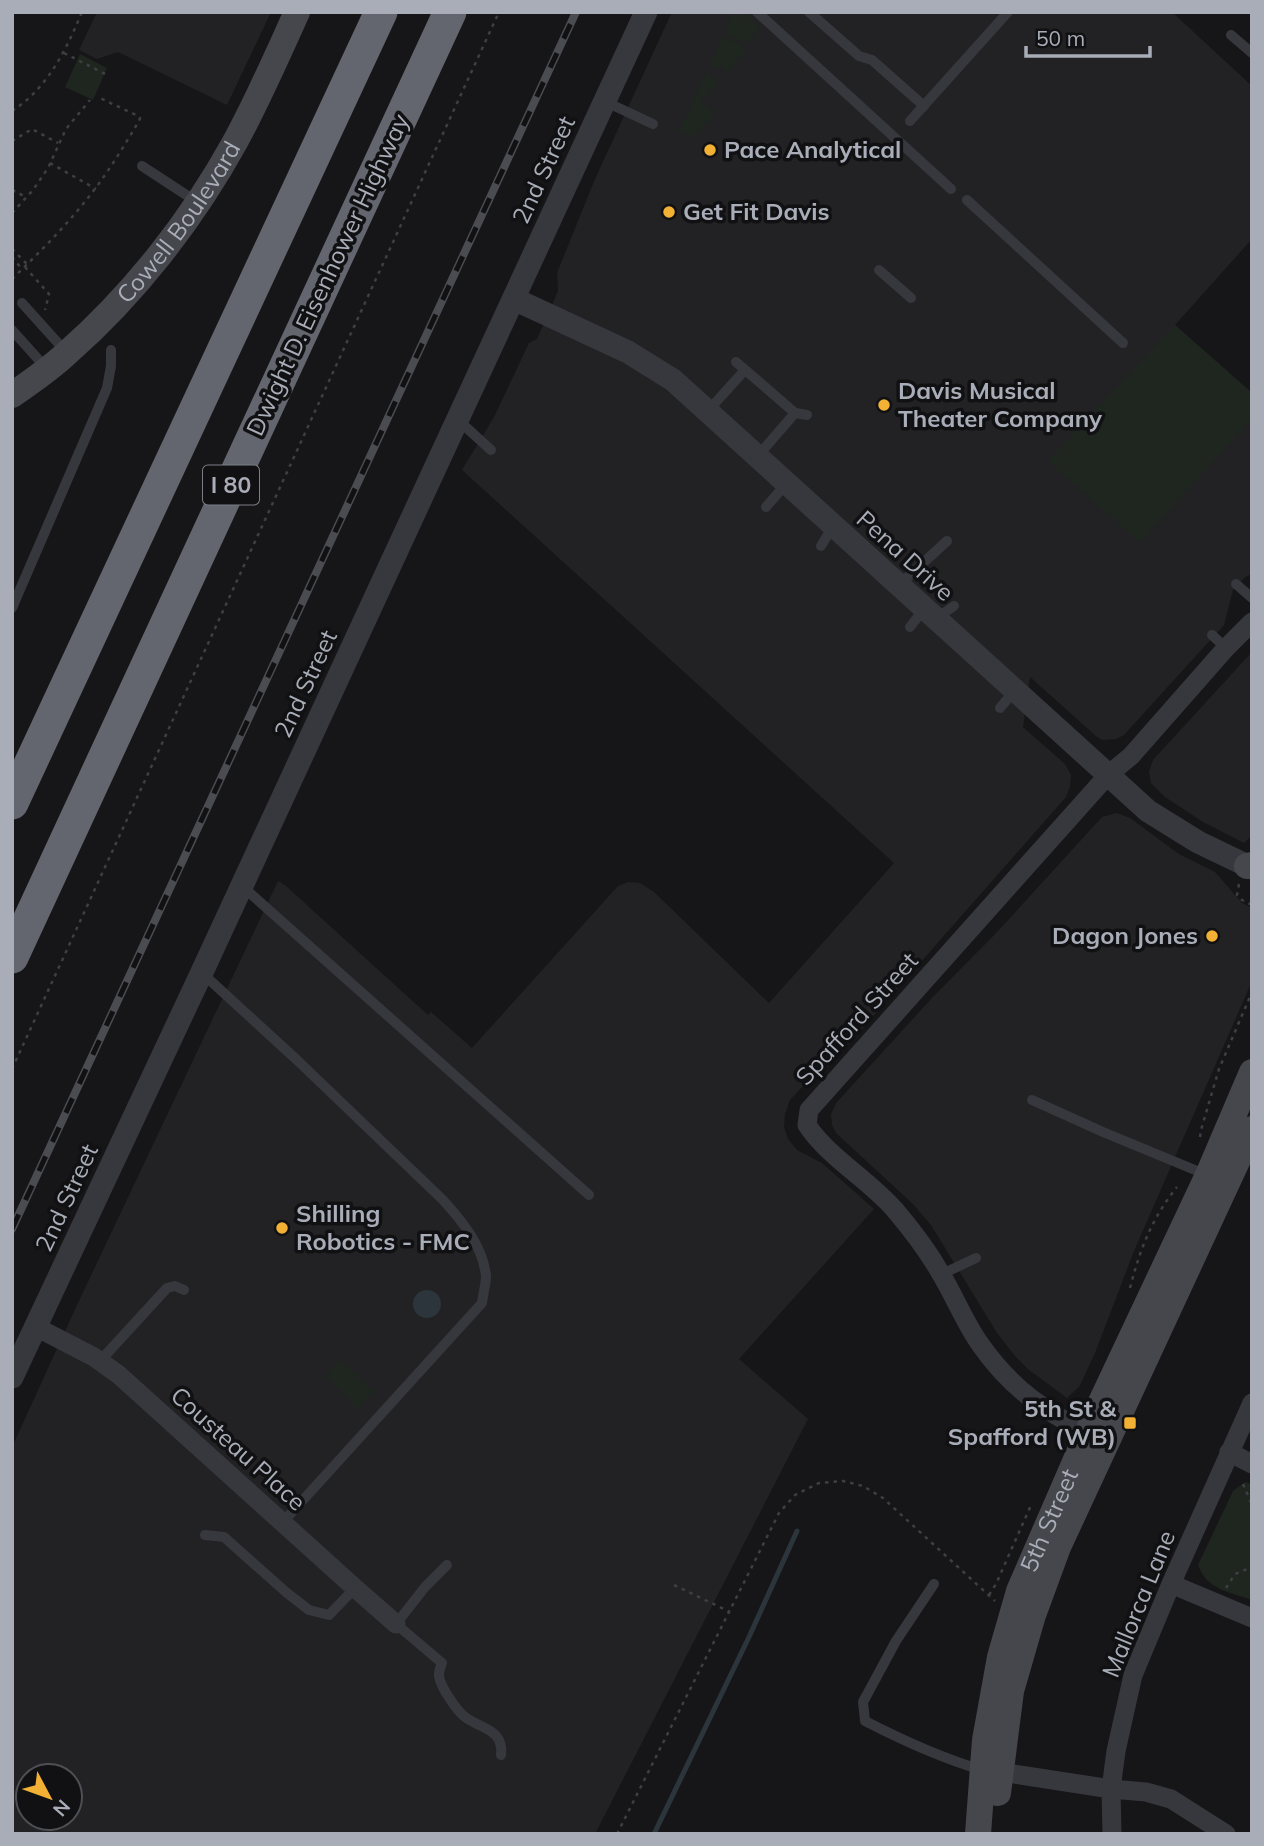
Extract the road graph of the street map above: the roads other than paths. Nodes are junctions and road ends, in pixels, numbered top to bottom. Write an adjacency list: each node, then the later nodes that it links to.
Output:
1 (297, 12): 17 (main road, Cowell Boulevard)
2 (381, 12): 46 (highway, I 80)
3 (450, 12): 49 (highway, Dwight D. Eisenhower Highway / I 80)
4 (646, 12): 10 (street, 2nd Street)
5 (757, 12): 15 (lane)
6 (808, 12): 11 (lane)
7 (1009, 12): 11 (lane)
8 (1231, 35): 9 (lane)
9 (1252, 53)
10 (605, 101): 13 (lane); 20 (street, 2nd Street)
11 (924, 106): 12 (lane)
12 (910, 121)
13 (653, 124)
14 (142, 166): 17 (lane)
15 (951, 189)
16 (967, 200): 23 (lane)
17 (198, 202): 25 (main road, Cowell Boulevard)
18 (879, 271): 19 (lane)
19 (911, 298)
20 (514, 299): 29 (street, Pena Drive); 32 (street, 2nd Street)
21 (22, 303): 25 (lane)
22 (12, 330): 25 (lane)
23 (1123, 343)
24 (111, 351): 43 (lane)
25 (58, 361): 28 (main road, Cowell Boulevard)
26 (736, 362): 27 (lane)
27 (744, 370): 29 (lane); 30 (lane)
28 (12, 395)
29 (707, 412): 34 (street, Pena Drive)
30 (795, 413): 31 (lane); 34 (lane)
31 (807, 415)
32 (458, 420): 33 (lane); 48 (street, 2nd Street)
33 (491, 450)
34 (757, 457): 35 (street, Pena Drive)
35 (786, 484): 36 (lane); 37 (street, Pena Drive)
36 (765, 507)
37 (833, 526): 39 (lane); 41 (street, Pena Drive)
38 (947, 541): 41 (lane)
39 (821, 546)
40 (1236, 584): 42 (lane)
41 (899, 586): 45 (street, Pena Drive)
42 (1252, 598)
43 (12, 608)
44 (1252, 622): 45 (street, Spafford Street)
45 (1108, 775): 47 (street, Pena Drive); 57 (street, Spafford Street)
46 (12, 803)
47 (1247, 870)
48 (241, 885): 50 (street, 2nd Street); 55 (lane)
49 (12, 957)
50 (202, 972): 59 (street, 2nd Street); 66 (lane)
51 (1252, 1072): 54 (main road, 5th Street)
52 (1032, 1100): 54 (lane)
53 (1252, 1129): 63 (main road, 5th Street)
54 (1201, 1172): 63 (main road, 5th Street)
55 (589, 1195)
56 (976, 1258): 57 (lane)
57 (942, 1275): 63 (street, Spafford Street)
58 (184, 1290): 60 (lane)
59 (36, 1327): 60 (street, Cousteau Place); 61 (street, 2nd Street)
60 (100, 1361): 66 (street, Cousteau Place)
61 (12, 1377)
62 (1252, 1403): 64 (street, Mallorca Lane)
63 (1097, 1437): 75 (main road, 5th Street)
64 (1229, 1452): 65 (street); 70 (street, Mallorca Lane)
65 (1252, 1464)
66 (282, 1523): 71 (street, Cousteau Place)
67 (205, 1535): 71 (lane)
68 (447, 1564): 73 (lane)
69 (934, 1584): 75 (lane)
70 (1171, 1584): 72 (street); 76 (street, Mallorca Lane)
71 (355, 1588): 73 (street, Cousteau Place)
72 (1252, 1618)
73 (396, 1624): 74 (lane)
74 (501, 1755)
75 (991, 1771): 76 (street); 77 (main road, 5th Street); 78 (main road, 5th Street)
76 (1111, 1789): 79 (street, Mallorca Lane); 80 (street)
77 (978, 1834)
78 (996, 1834)
79 (1112, 1834)
80 (1226, 1834)

